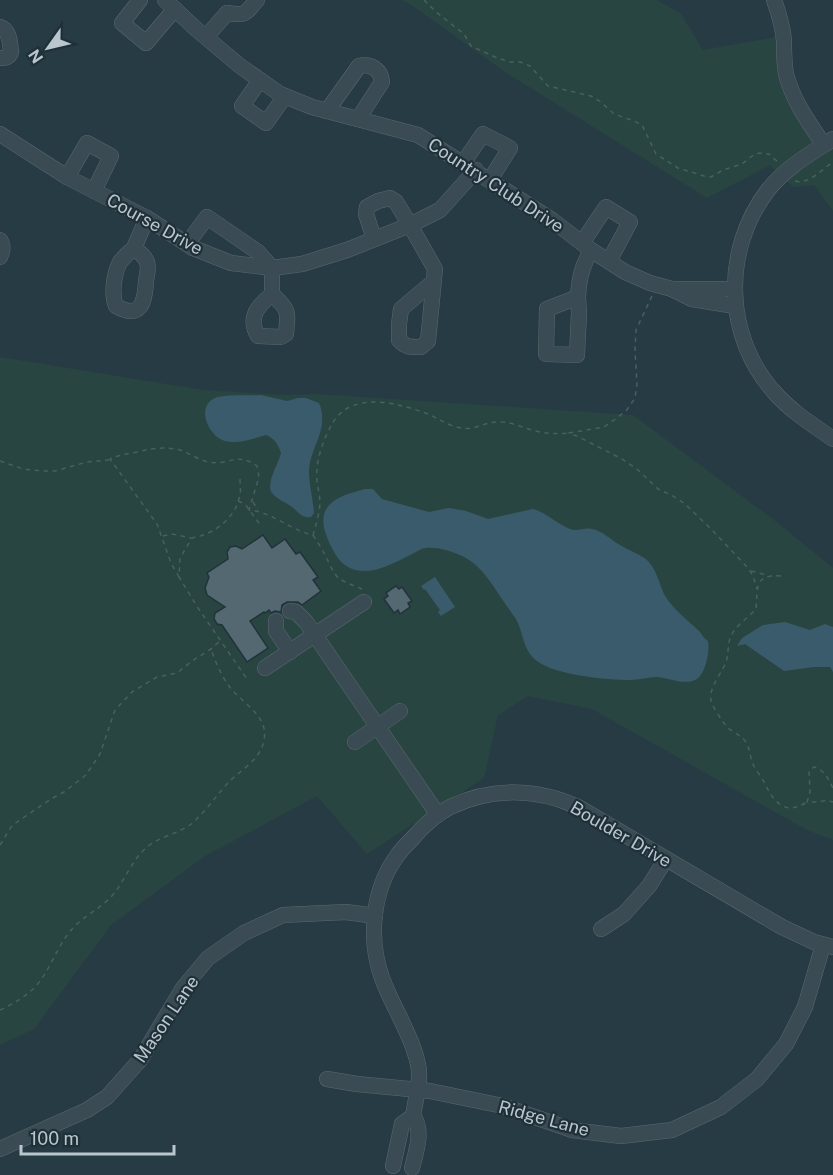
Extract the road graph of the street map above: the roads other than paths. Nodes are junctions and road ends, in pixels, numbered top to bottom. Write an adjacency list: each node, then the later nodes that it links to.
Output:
1 (140, 0): 4 (street)
2 (257, 0): 5 (street)
3 (774, 0): 14 (street)
4 (170, 4): 7 (street, Country Club Drive)
5 (225, 6): 7 (street)
6 (0, 27): 8 (street)
7 (206, 37): 9 (street, Country Club Drive)
8 (0, 58)
9 (260, 80): 10 (street, Country Club Drive); 10 (street)
10 (285, 96): 11 (street, Country Club Drive)
11 (327, 111): 12 (street, Country Club Drive); 12 (street)
12 (358, 119): 15 (street, Country Club Drive)
13 (1, 137): 16 (street, Course Drive)
14 (828, 142): 31 (street)
15 (470, 166): 17 (street, Country Club Drive); 17 (street, Course Drive); 20 (street, Course Drive)
16 (67, 177): 18 (street, Course Drive); 18 (street)
17 (490, 180): 24 (street, Country Club Drive)
18 (94, 190): 19 (street, Course Drive)
19 (147, 218): 23 (street, Course Drive); 25 (street)
20 (411, 225): 21 (street, Course Drive); 21 (street); 29 (street)
21 (374, 239): 28 (street, Course Drive)
22 (0, 240): 26 (street)
23 (187, 244): 28 (street, Course Drive); 28 (street)
24 (586, 247): 27 (street, Country Club Drive); 27 (street); 33 (street)
25 (134, 248)
26 (0, 257)
27 (609, 261): 30 (street, Country Club Drive)
28 (272, 268): 32 (street)
29 (433, 282)
30 (664, 287): 31 (street, Country Club Drive); 34 (street, Country Club Drive)
31 (735, 289): 34 (street)
32 (272, 294)
33 (578, 297)
34 (735, 306): 35 (street)
35 (833, 439)
36 (366, 596): 39 (street)
37 (290, 611): 39 (street)
38 (276, 621): 40 (street)
39 (314, 635): 40 (street); 43 (street)
40 (290, 652): 41 (street)
41 (266, 668)
42 (400, 711): 43 (street)
43 (377, 727): 44 (street); 45 (street)
44 (355, 742)
45 (438, 815): 46 (street, Boulder Drive); 47 (street, Boulder Drive)
46 (666, 859): 48 (street); 49 (street, Boulder Drive)
47 (375, 916): 51 (street, Boulder Drive); 53 (street, Mason Lane)
48 (601, 929)
49 (828, 946): 51 (street, Ridge Lane)
50 (327, 1079): 51 (street, Ridge Lane)
51 (417, 1090): 52 (street, Boulder Drive)
52 (413, 1116): 54 (street, Boulder Drive); 55 (street, Boulder Drive)
53 (0, 1149)
54 (390, 1171): 55 (street, Boulder Drive)
55 (414, 1172)

